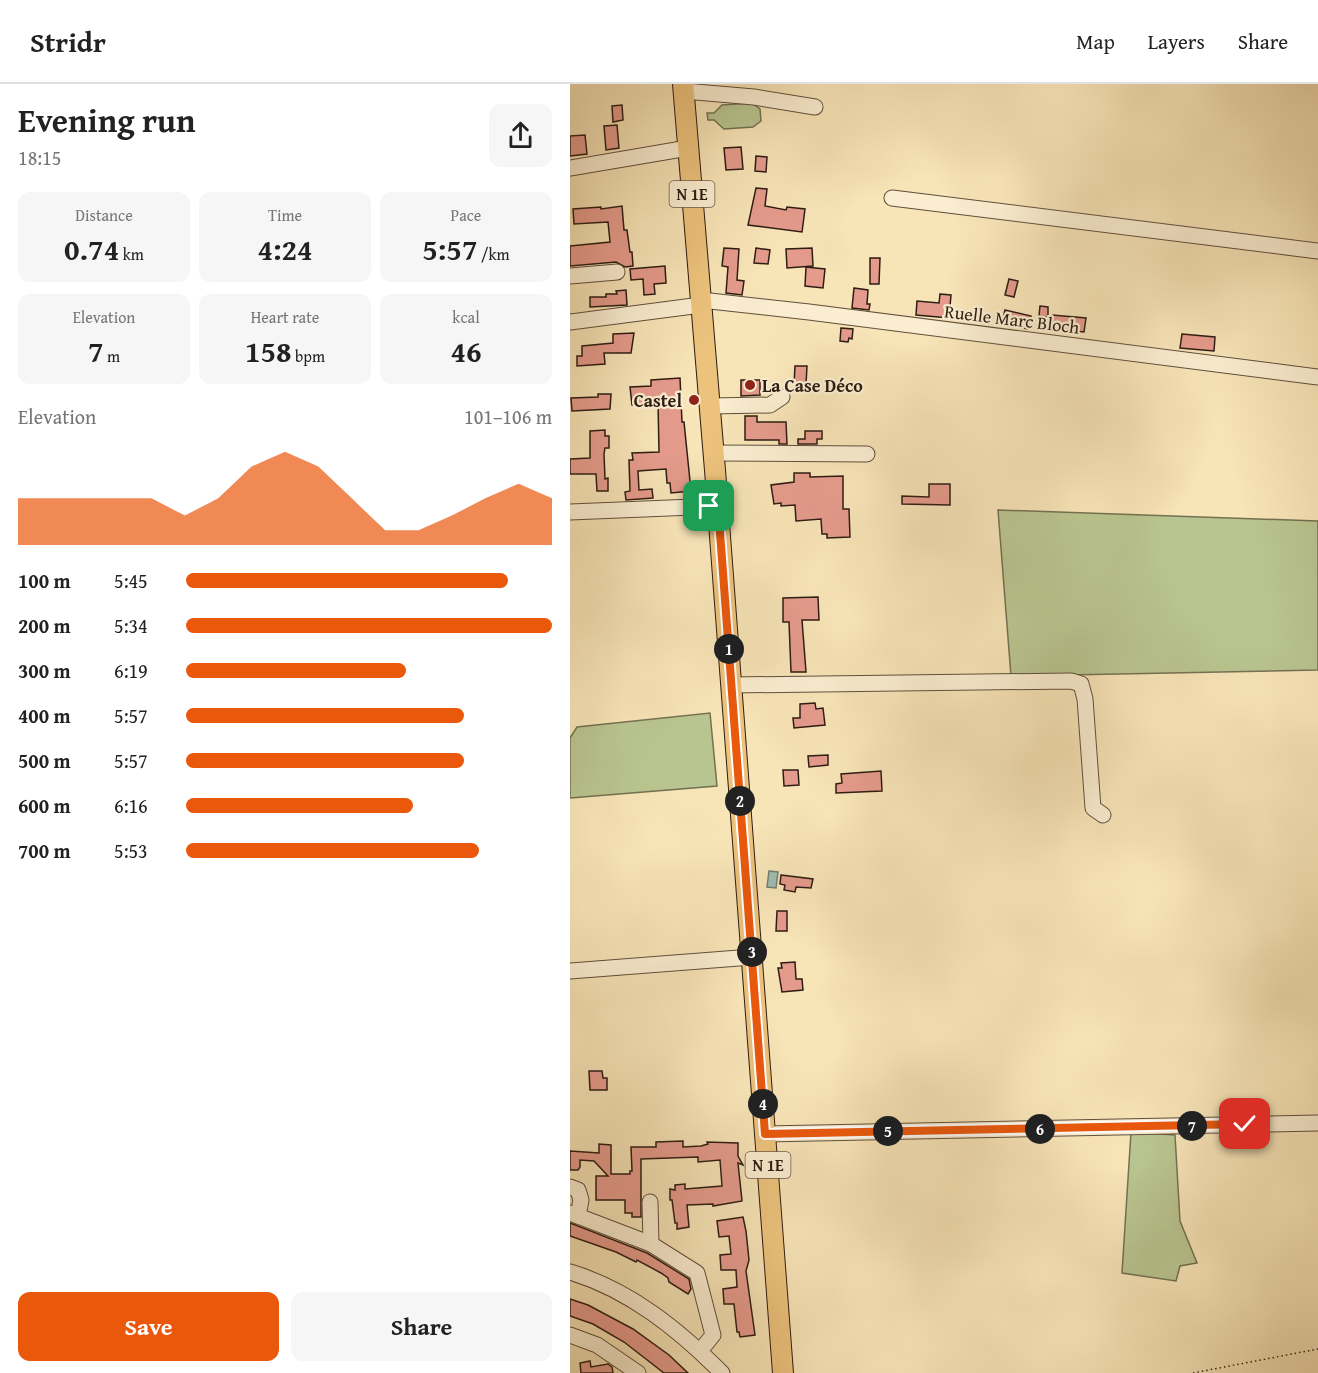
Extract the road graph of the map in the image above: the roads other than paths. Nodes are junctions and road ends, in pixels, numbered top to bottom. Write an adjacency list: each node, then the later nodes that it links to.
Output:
1 (684, 87): 2 (street); 3 (main road, N 1E)
2 (815, 107)
3 (688, 147): 4 (street); 9 (main road, N 1E)
4 (570, 168)
5 (892, 198): 6 (street)
6 (1318, 251)
7 (617, 272): 8 (street)
8 (570, 276)
9 (701, 303): 10 (street, Ruelle Marc Bloch); 11 (street, Ruelle Marc Bloch); 13 (main road, N 1E)
10 (570, 322)
11 (1318, 377)
12 (782, 404): 13 (street)
13 (710, 409): 14 (main road, N 1E)
14 (714, 453): 15 (street); 16 (main road, N 1E)
15 (867, 454)
16 (718, 506): 17 (street); 18 (main road, N 1E)
17 (570, 512)
18 (731, 685): 19 (street); 20 (main road, N 1E)
19 (1103, 815)
20 (752, 957): 21 (street); 23 (main road, N 1E)
21 (570, 972)
22 (1318, 1123): 23 (street)
23 (765, 1134): 33 (main road, N 1E)
24 (570, 1186): 26 (street)
25 (650, 1202): 27 (street)
26 (574, 1215): 27 (street)
27 (651, 1244): 30 (street)
28 (570, 1272): 30 (street)
29 (570, 1335): 31 (street)
30 (700, 1351): 32 (street)
31 (638, 1373)
32 (722, 1373)
33 (783, 1373)

